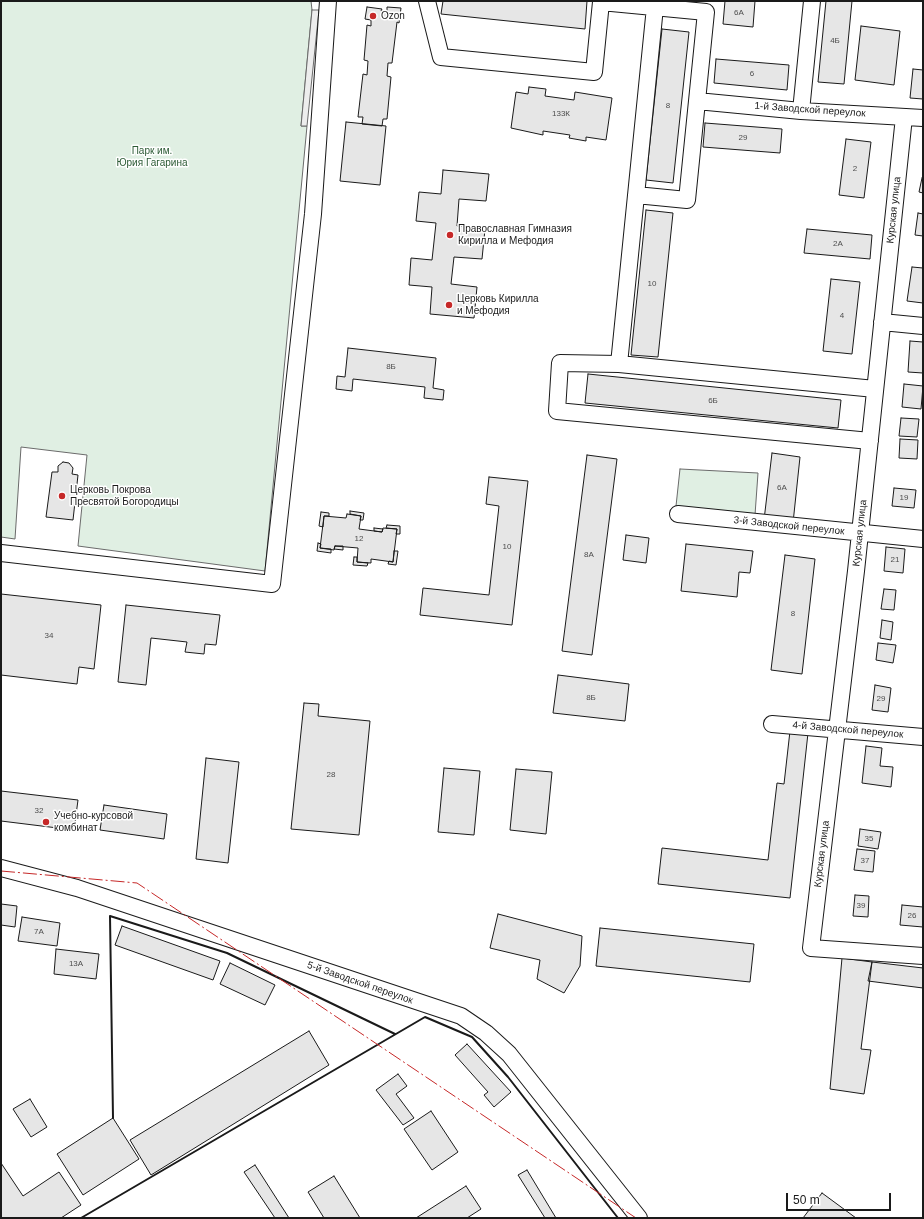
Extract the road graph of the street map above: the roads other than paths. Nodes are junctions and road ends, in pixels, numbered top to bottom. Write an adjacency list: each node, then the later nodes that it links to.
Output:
1 (328, 1): 18 (street)
2 (428, 1): 4 (street)
3 (812, 1): 6 (street)
4 (655, 7): 5 (street); 9 (street)
5 (697, 101): 6 (street, 1-й Заводской переулок); 9 (street)
6 (801, 111): 7 (street, 1-й Заводской переулок)
7 (904, 116): 8 (street, 1-й Заводской переулок); 10 (street, Курская улица)
8 (923, 118)
9 (636, 195): 12 (street)
10 (882, 322): 11 (street); 13 (street, Курская улица)
11 (923, 326)
12 (619, 364): 13 (street); 14 (street)
13 (875, 389): 14 (street, Курская улица)
14 (870, 441): 16 (street, Курская улица)
15 (678, 514): 16 (street, 3-й Заводской переулок)
16 (860, 534): 17 (street, 3-й Заводской переулок); 20 (street, Курская улица)
17 (923, 539)
18 (1, 553)
19 (772, 724): 20 (street, 4-й Заводской переулок)
20 (837, 728): 21 (street, 4-й Заводской переулок); 23 (street, Курская улица)
21 (923, 737)
22 (1, 868): 24 (street, 5-й Заводской переулок)
23 (923, 956)
24 (638, 1218)

